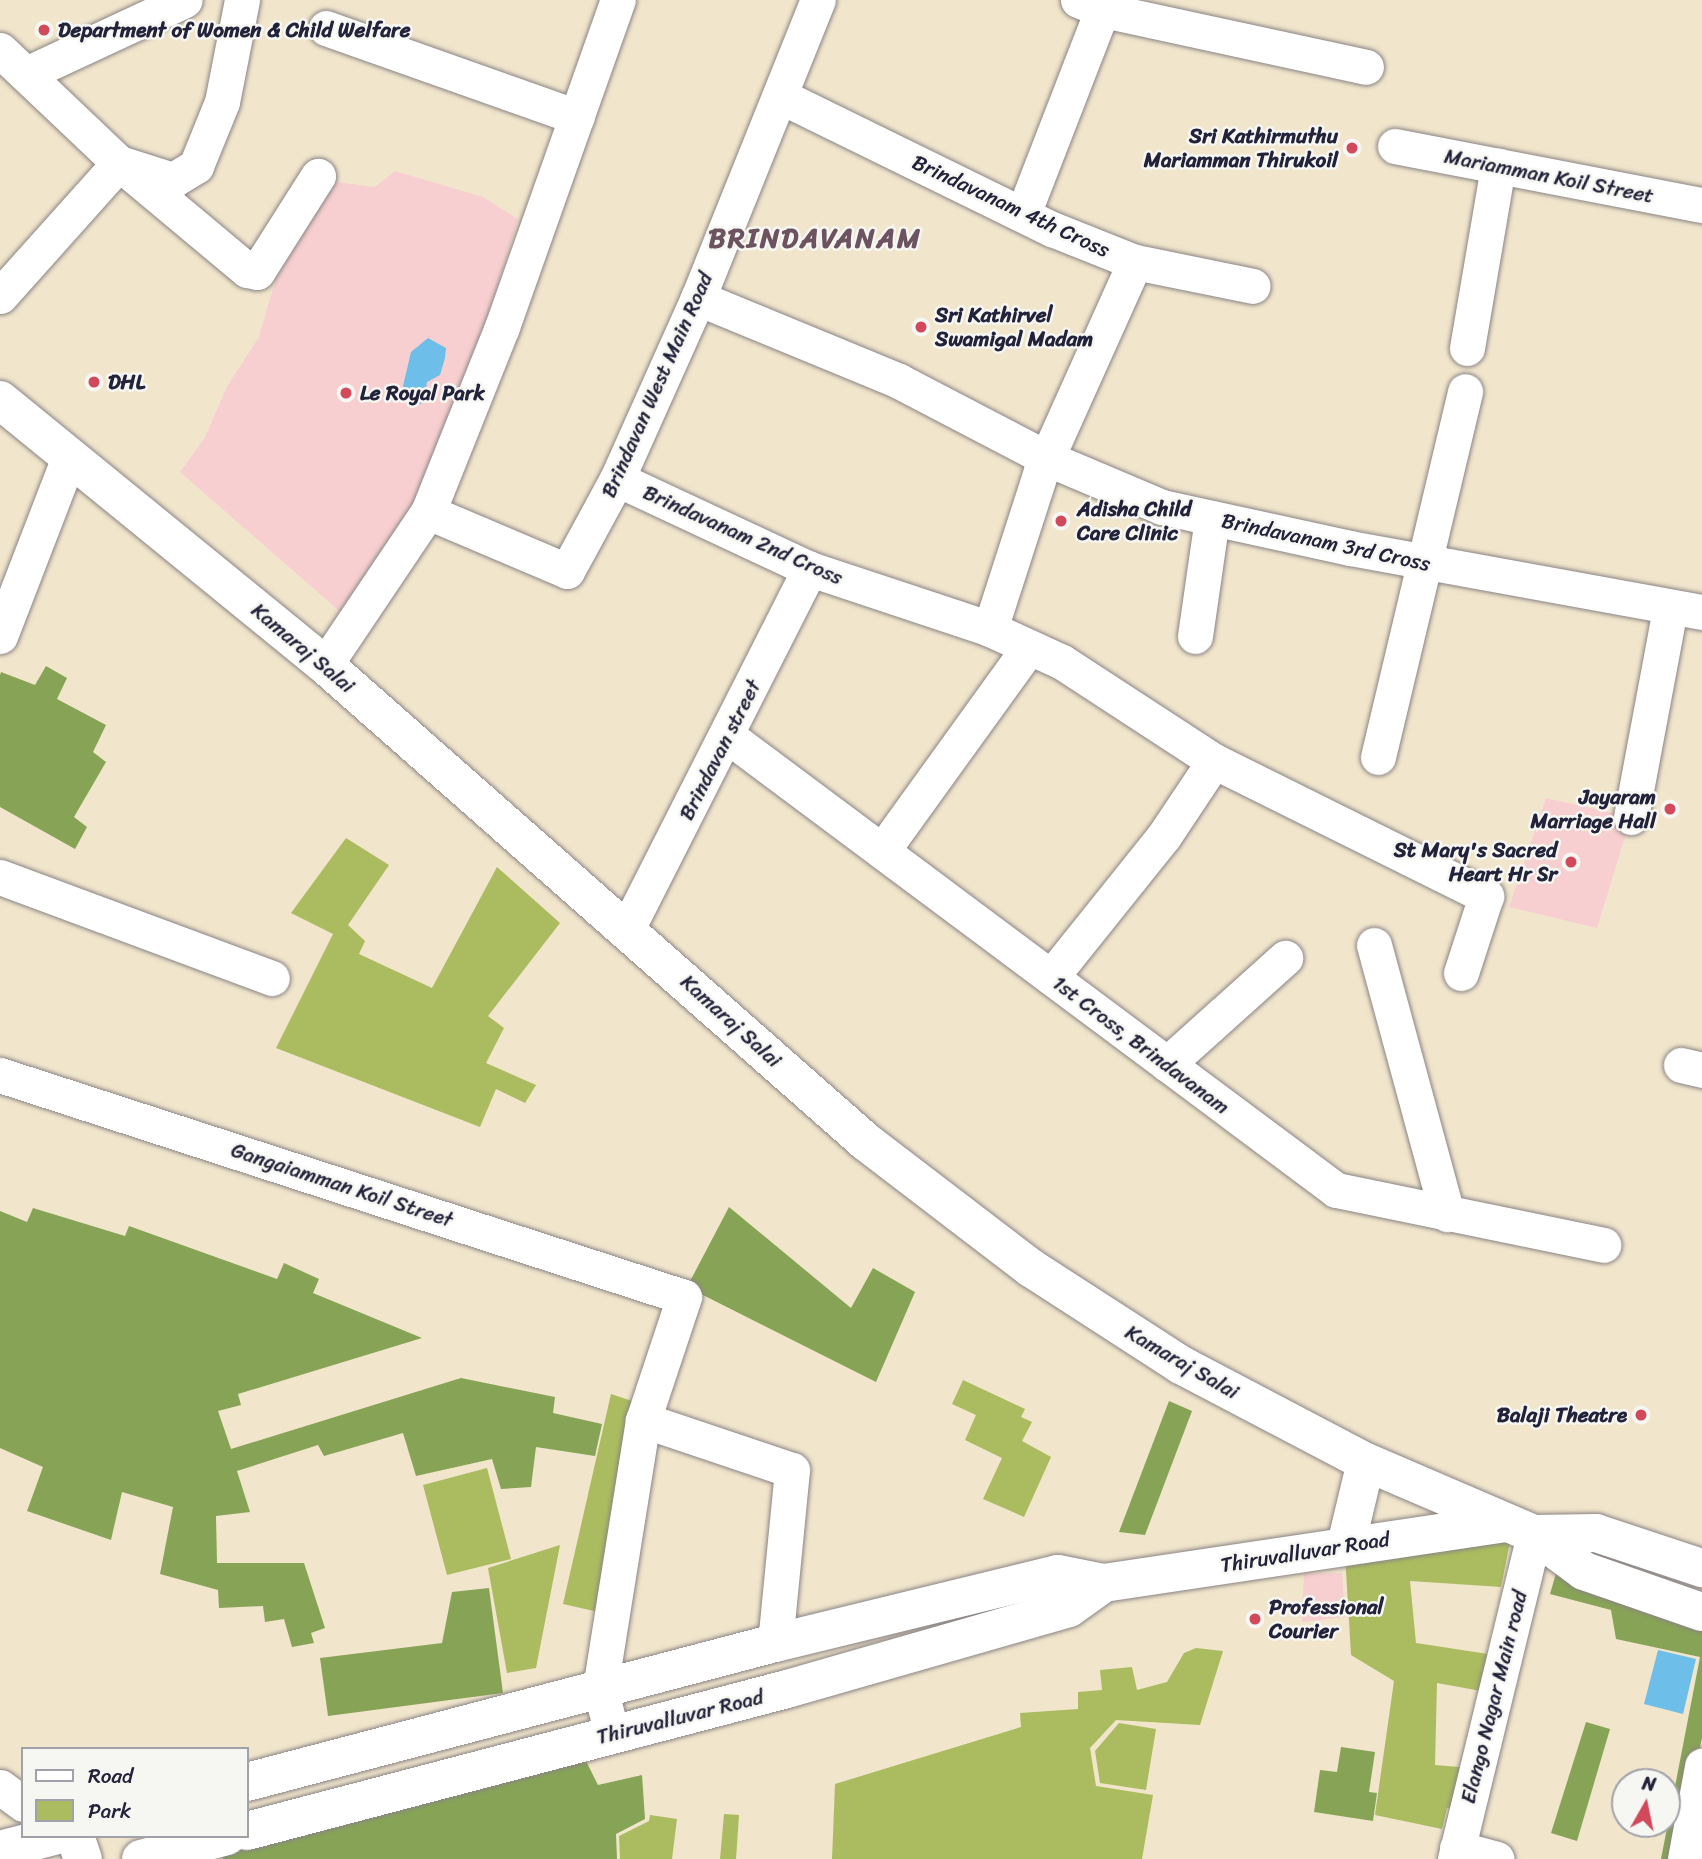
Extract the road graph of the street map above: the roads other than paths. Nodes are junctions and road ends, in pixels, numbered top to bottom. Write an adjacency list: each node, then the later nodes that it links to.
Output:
1 (185, 0): 9 (street)
2 (242, 0): 13 (street)
3 (618, 0): 11 (street)
4 (818, 0): 10 (street, Brindavan West Main Road)
5 (1096, 3): 8 (street); 17 (street)
6 (326, 28): 11 (street)
7 (0, 50): 9 (street)
8 (1366, 67)
9 (26, 74): 13 (street)
10 (780, 96): 17 (street, Brindavanam 4th Cross); 21 (street, Brindavan West Main Road)
11 (577, 117): 28 (street)
12 (1395, 146): 14 (street, Mariamman Koil Street)
13 (119, 163): 15 (street); 20 (street)
14 (1498, 166): 16 (street, Mariamman Koil Street); 22 (street)
15 (318, 176)
16 (1702, 205)
17 (1023, 214): 18 (street, Brindavanam 4th Cross)
18 (1136, 262): 19 (street, Brindavanam 4th Cross); 26 (street)
19 (1253, 286)
20 (0, 296)
21 (698, 299): 26 (street, Brindavanam 3rd Cross); 27 (street, Brindavan West Main Road)
22 (1467, 348)
23 (1465, 391): 30 (street)
24 (0, 400): 25 (main road, Kamaraj Salai)
25 (69, 457): 34 (street); 37 (main road, Kamaraj Salai)
26 (1046, 458): 29 (street, Brindavanam 3rd Cross); 33 (street)
27 (617, 480): 28 (street, Brindavan West Main Road); 31 (street, Brindavanam 2nd Cross)
28 (428, 512): 37 (street)
29 (1213, 518): 30 (street, Brindavanam 3rd Cross); 35 (street)
30 (1424, 563): 32 (street, Brindavanam 3rd Cross); 39 (street)
31 (810, 569): 33 (street, Brindavanam 2nd Cross); 38 (street, Brindavan street)
32 (1686, 610): 41 (street)
33 (990, 629): 36 (street, Brindavanam 2nd Cross)
34 (0, 636)
35 (1195, 636)
36 (1029, 647): 40 (street, Brindavanam 2nd Cross); 42 (street)
37 (325, 665): 44 (main road, Kamaraj Salai)
38 (729, 737): 42 (street, 1st Cross, Brindavanam); 44 (street, Brindavan street)
39 (1378, 757)
40 (1214, 761): 47 (street, Brindavanam 2nd Cross); 48 (street)
41 (1631, 817)
42 (882, 851): 48 (street, 1st Cross, Brindavanam)
43 (0, 877): 49 (street)
44 (627, 929): 55 (main road, Kamaraj Salai)
45 (1374, 945): 52 (street)
46 (1285, 958): 50 (street)
47 (1461, 972)
48 (1051, 977): 50 (street, 1st Cross, Brindavanam)
49 (272, 978)
50 (1167, 1064): 52 (street, 1st Cross, Brindavanam)
51 (0, 1075): 54 (street, Gangaiamman Koil Street)
52 (1447, 1214): 53 (street, 1st Cross, Brindavanam)
53 (1603, 1245)
54 (643, 1420): 61 (street); 62 (street)
55 (1366, 1462): 56 (main road, Kamaraj Salai); 57 (main road)
56 (1520, 1529): 57 (main road, Thiruvalluvar Road); 58 (main road, Kamaraj Salai); 60 (main road, Kamaraj Salai); 73 (street, Elango Nagar Main road)
57 (1346, 1545): 59 (main road, Thiruvalluvar Road)
58 (1702, 1569)
59 (1104, 1583): 61 (main road, Thiruvalluvar Road); 63 (main road, Thiruvalluvar Road)
60 (1702, 1612)
61 (775, 1643): 62 (main road, Thiruvalluvar Road)
62 (600, 1688): 63 (street); 65 (main road, Thiruvalluvar Road)
63 (612, 1734): 68 (main road, Thiruvalluvar Road)
64 (1702, 1766): 77 (street)
65 (248, 1782)
66 (0, 1787): 67 (street)
67 (21, 1803)
68 (248, 1831)
69 (46, 1838): 72 (main road)
70 (76, 1838): 74 (main road)
71 (220, 1838): 75 (main road)
72 (0, 1850)
73 (1456, 1853): 76 (street)
74 (83, 1859)
75 (141, 1859)
76 (1497, 1859)
77 (1685, 1859)

